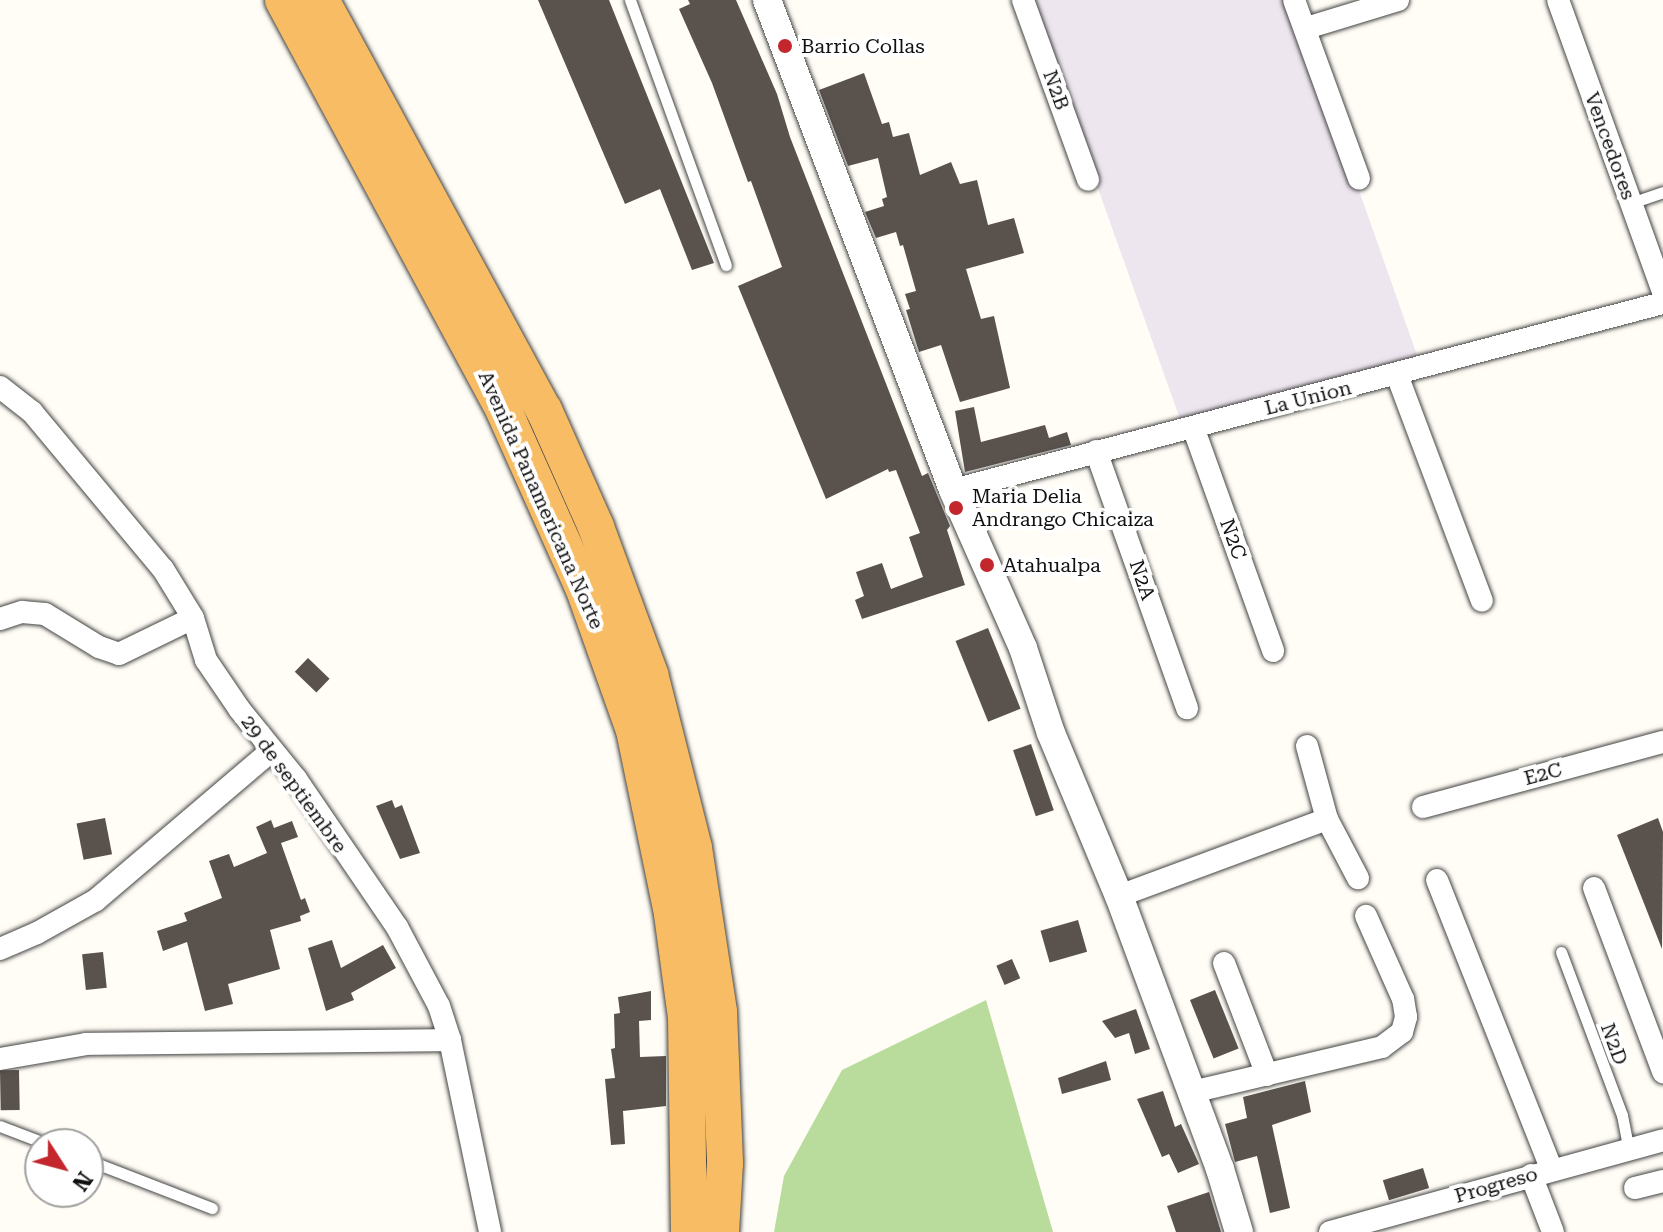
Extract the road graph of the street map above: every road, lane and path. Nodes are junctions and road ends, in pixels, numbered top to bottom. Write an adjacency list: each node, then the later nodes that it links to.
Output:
1 (283, 0): 55 (highway, Avenida Panamericana Norte)
2 (321, 0): 56 (highway, Avenida Panamericana Norte)
3 (630, 0): 14 (lane)
4 (767, 0): 21 (street)
5 (1023, 0): 11 (street, N2B)
6 (1294, 0): 10 (street)
7 (1398, 0): 9 (street)
8 (1558, 0): 13 (street, Vencedores)
9 (1313, 26)
10 (1359, 179)
11 (1088, 180)
12 (1663, 192): 13 (lane)
13 (1630, 203): 15 (street, Vencedores)
14 (726, 265)
15 (1663, 291)
16 (1663, 303): 17 (street, La Union)
17 (1397, 375): 19 (street, La Union); 22 (street)
18 (0, 387): 23 (street, 29 de septiembre)
19 (1193, 427): 20 (street, La Union); 25 (street, N2C)
20 (1096, 451): 21 (street, La Union); 26 (street, N2A)
21 (953, 490): 35 (street)
22 (1482, 601)
23 (193, 618): 24 (street); 29 (street, 29 de septiembre)
24 (0, 619)
25 (1273, 651)
26 (1187, 708)
27 (1663, 742): 30 (street, E2C)
28 (1307, 746): 31 (street)
29 (272, 750): 37 (street); 40 (street, 29 de septiembre)
30 (1423, 807)
31 (1327, 819): 32 (street); 35 (street)
32 (1358, 878)
33 (1437, 880): 50 (street)
34 (1594, 888): 42 (street)
35 (1119, 896): 44 (street)
36 (1366, 916): 43 (street)
37 (0, 949)
38 (1561, 952): 48 (lane, N2D)
39 (1224, 963): 43 (street)
40 (450, 1040): 41 (street); 54 (street, 29 de septiembre)
41 (0, 1059)
42 (1663, 1072)
43 (1267, 1075): 44 (street)
44 (1192, 1092): 57 (street)
45 (0, 1126): 46 (lane)
46 (24, 1135)
47 (1663, 1140): 48 (street, Progreso)
48 (1629, 1150): 50 (street, Progreso)
49 (104, 1166): 53 (lane)
50 (1542, 1172): 58 (street, Progreso); 59 (street)
51 (1663, 1181): 52 (street)
52 (1635, 1188)
53 (212, 1208)
54 (490, 1232)
55 (689, 1232)
56 (721, 1232)
57 (1239, 1232)
58 (1330, 1232)
59 (1553, 1232)

